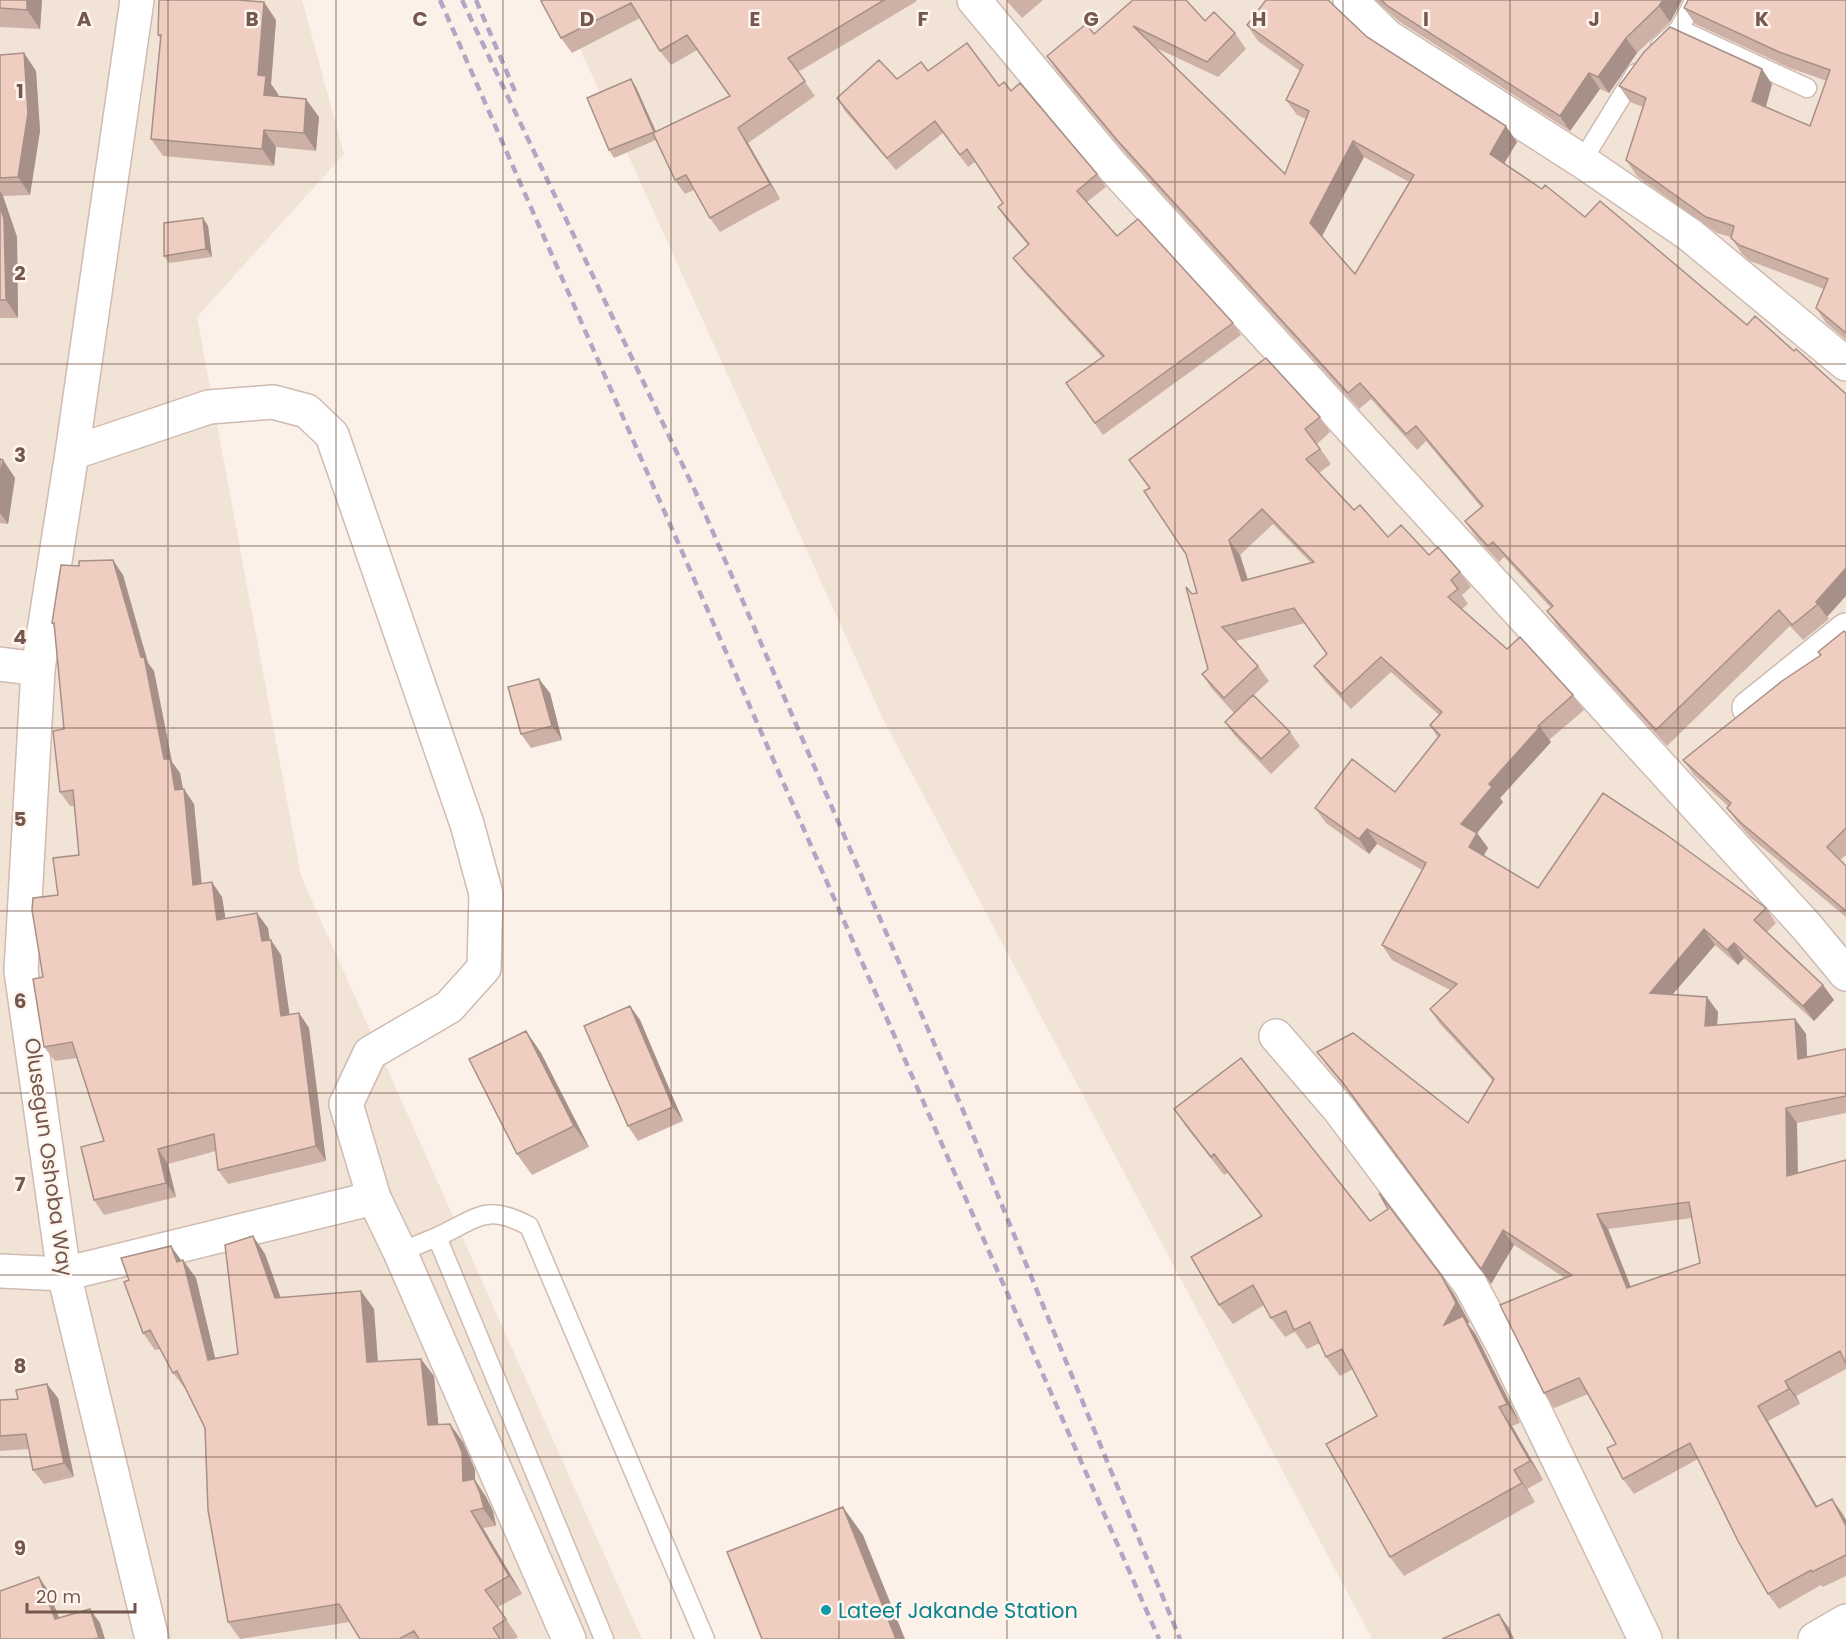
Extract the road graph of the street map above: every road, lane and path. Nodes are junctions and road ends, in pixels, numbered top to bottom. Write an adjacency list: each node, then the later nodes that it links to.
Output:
1 (137, 0): 9 (street, Olusegun Oshoba Way)
2 (974, 0): 15 (street)
3 (1350, 0): 7 (street)
4 (1695, 0): 5 (lane)
5 (1680, 29): 6 (lane); 7 (lane)
6 (1807, 88)
7 (1582, 161): 8 (street)
8 (1846, 364)
9 (72, 453): 12 (street, Olusegun Oshoba Way); 18 (street)
10 (1846, 630): 13 (street)
11 (0, 663): 12 (street)
12 (38, 669): 22 (street, Olusegun Oshoba Way)
13 (1730, 723)
14 (1694, 752): 15 (street)
15 (1667, 773): 16 (street)
16 (1846, 974)
17 (1276, 1036): 28 (street)
18 (374, 1198): 20 (street); 22 (street)
19 (437, 1237): 20 (lane); 26 (lane); 27 (lane)
20 (400, 1252): 25 (street)
21 (0, 1271): 22 (street)
22 (64, 1274): 24 (street, Olusegun Oshoba Way)
23 (1846, 1621): 29 (street)
24 (152, 1639)
25 (569, 1639)
26 (604, 1639)
27 (705, 1639)
28 (1645, 1639)
29 (1815, 1639)

